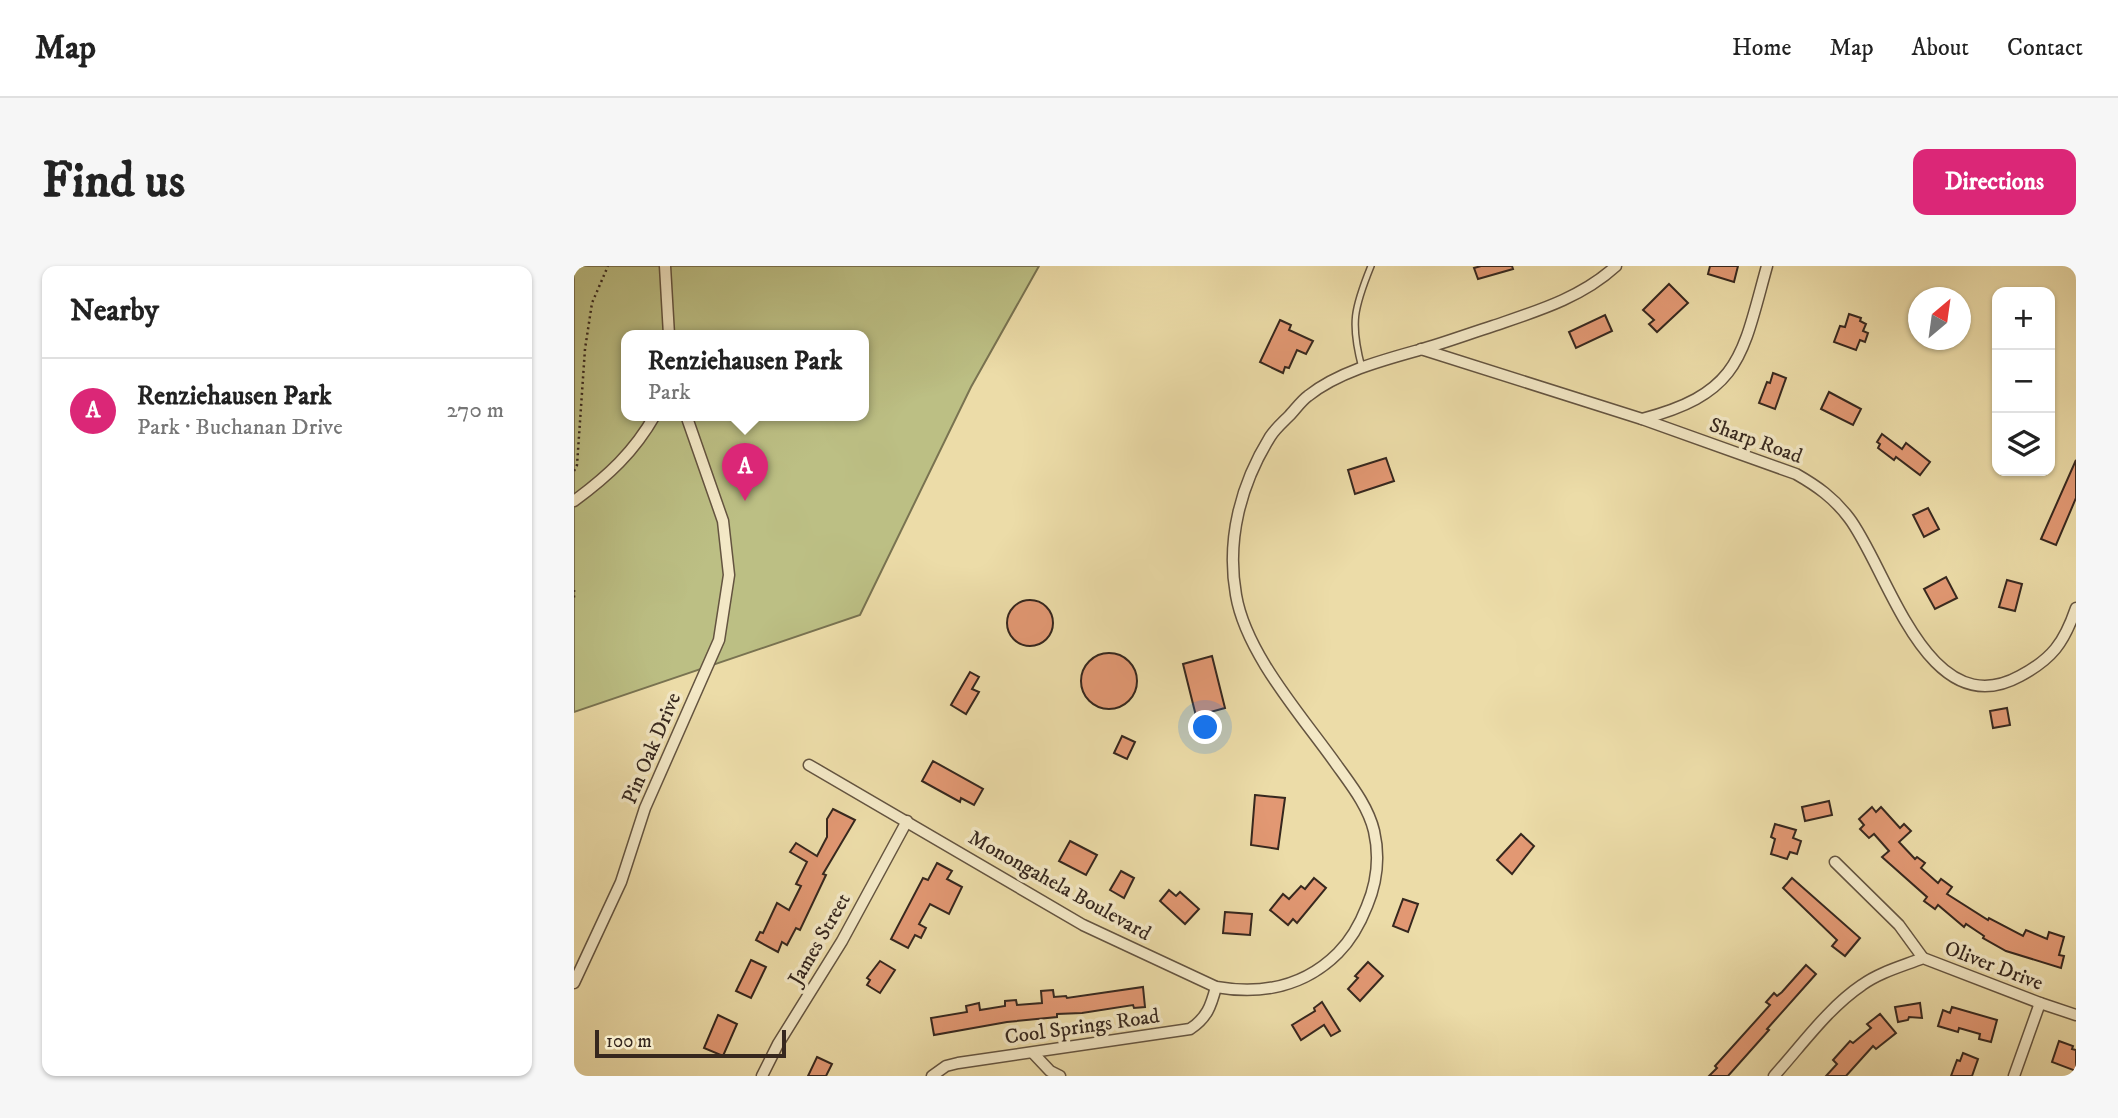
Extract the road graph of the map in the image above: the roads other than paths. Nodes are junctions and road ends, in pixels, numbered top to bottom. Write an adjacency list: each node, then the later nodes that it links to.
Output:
1 (665, 266): 5 (street)
2 (1371, 266): 7 (lane)
3 (1616, 266): 6 (street, Monongahela Boulevard)
4 (1767, 266): 8 (street)
5 (669, 330)
6 (1421, 349): 7 (street, Monongahela Boulevard); 8 (street, Sharp Road)
7 (1362, 368): 18 (street, Monongahela Boulevard)
8 (1642, 419): 12 (street, Sharp Road)
9 (652, 421): 11 (street)
10 (688, 421): 17 (street, Pin Oak Drive)
11 (574, 501)
12 (2076, 608)
13 (809, 765): 14 (street, Monongahela Boulevard)
14 (907, 821): 18 (street, Monongahela Boulevard); 22 (street, James Street)
15 (1835, 862): 16 (street)
16 (1923, 958): 19 (street, Oliver Drive); 25 (street, Oliver Drive)
17 (574, 983)
18 (1216, 987): 21 (street, Cool Springs Road)
19 (2040, 1003): 20 (street, Oliver Drive); 26 (street)
20 (2076, 1015)
21 (1033, 1053): 23 (street, Cool Springs Road); 24 (street)
22 (762, 1076)
23 (932, 1076)
24 (1060, 1076)
25 (1774, 1076)
26 (2014, 1076)

